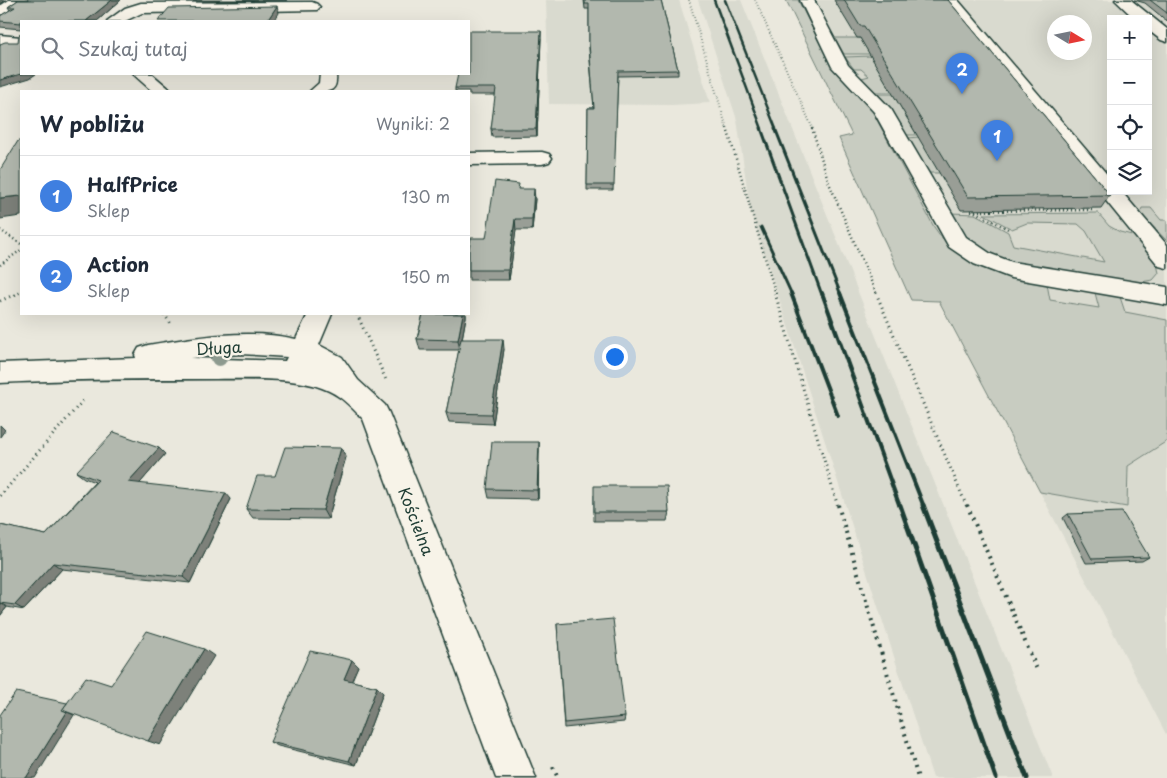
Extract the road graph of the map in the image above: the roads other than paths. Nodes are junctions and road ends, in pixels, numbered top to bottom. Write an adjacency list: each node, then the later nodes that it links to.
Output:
1 (20, 0): 6 (street)
2 (807, 0): 20 (street)
3 (950, 0): 19 (street)
4 (1122, 0): 7 (street)
5 (315, 9): 8 (street)
6 (0, 12)
7 (1139, 15)
8 (116, 20)
9 (1152, 25): 10 (street)
10 (1167, 37)
11 (0, 40): 12 (street)
12 (20, 42)
13 (142, 75): 15 (street)
14 (328, 75): 16 (street)
15 (156, 90)
16 (320, 90)
17 (470, 158): 18 (street)
18 (542, 158)
19 (1167, 260)
20 (1167, 296)
21 (320, 315): 22 (street)
22 (298, 361): 23 (street, Długa); 24 (street, Kościelna)
23 (0, 374)
24 (516, 778)

